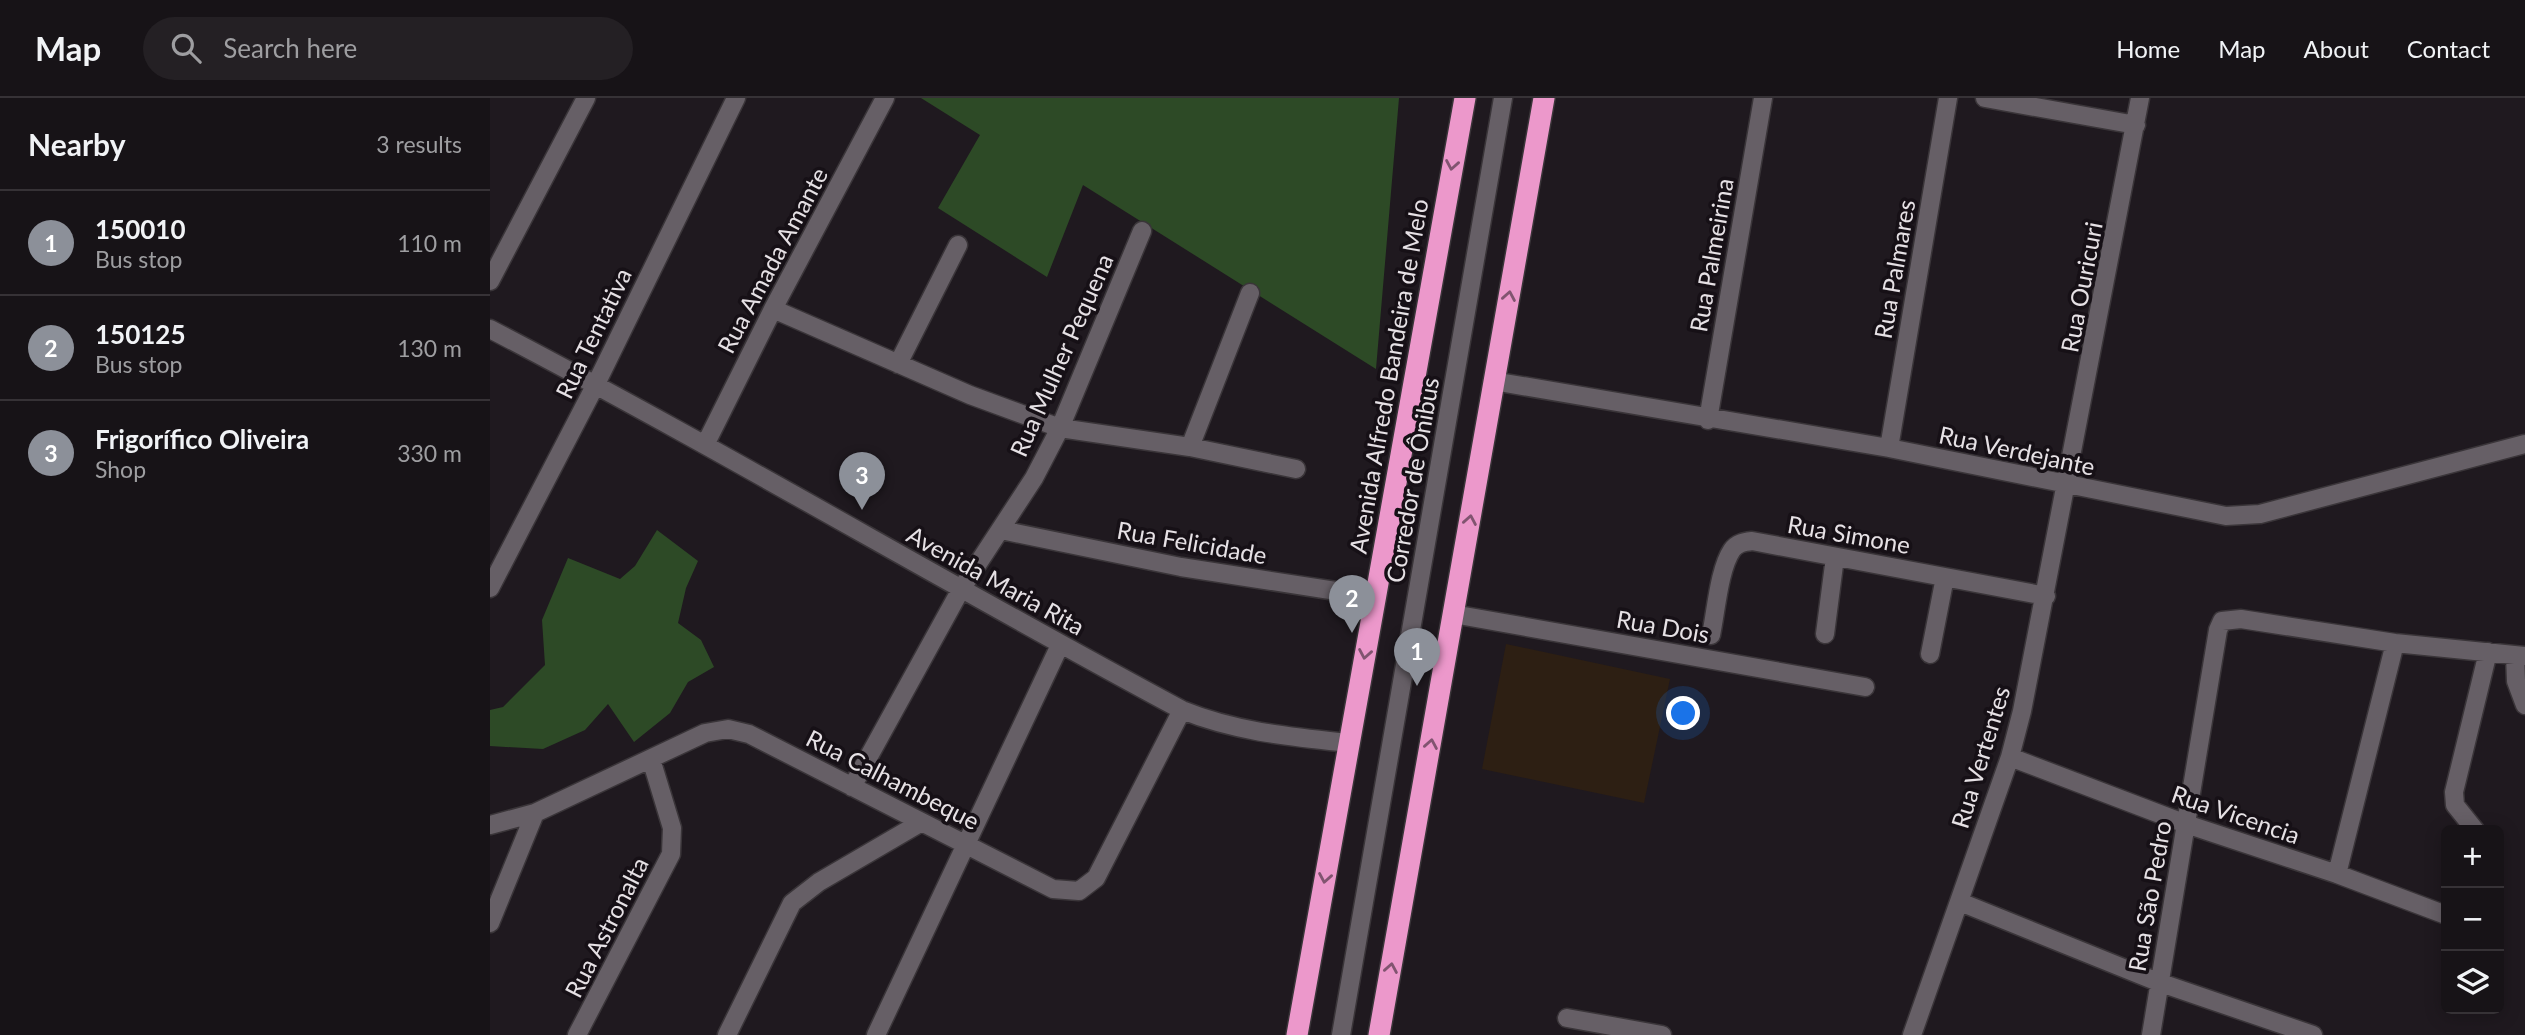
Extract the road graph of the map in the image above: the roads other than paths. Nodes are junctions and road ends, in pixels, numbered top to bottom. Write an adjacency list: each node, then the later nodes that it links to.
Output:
1 (586, 98): 14 (street)
2 (737, 98): 20 (street, Rua Tentativa)
3 (885, 98): 16 (street, Rua Amada Amante)
4 (1465, 98): 35 (highway, Avenida Alfredo Bandeira de Melo, one-way to 35)
5 (1503, 98): 67 (street, Corredor de Ônibus)
6 (1544, 98): 19 (highway, one-way to 6)
7 (1763, 98): 21 (street, Rua Palmeirina)
8 (1948, 98): 26 (street, Rua Palmares)
9 (1985, 98): 11 (street)
10 (2140, 98): 11 (street, Rua Ouricuri)
11 (2136, 125): 28 (street, Rua Ouricuri)
12 (1142, 231): 22 (street, Rua Mulher Pequena)
13 (958, 245): 18 (street)
14 (490, 281)
15 (1250, 293): 25 (street)
16 (773, 309): 18 (street); 24 (street, Rua Amada Amante)
17 (490, 329): 20 (street, Avenida Maria Rita)
18 (898, 363): 22 (street)
19 (1493, 381): 21 (street, Rua Verdejante); 36 (highway, one-way to 19)
20 (596, 384): 24 (street, Avenida Maria Rita); 32 (street, Rua Tentativa)
21 (1707, 420): 26 (street, Rua Verdejante)
22 (1060, 428): 25 (street); 29 (street, Rua Mulher Pequena)
23 (2525, 444): 28 (street, Rua Verdejante)
24 (705, 445): 33 (street, Avenida Maria Rita)
25 (1189, 447): 27 (street)
26 (1889, 448): 28 (street, Rua Verdejante)
27 (1296, 468)
28 (2068, 485): 34 (street, Rua Vertentes)
29 (1001, 530): 33 (street, Rua Mulher Pequena); 35 (street, Rua Felicidade)
30 (1835, 557): 31 (street, Rua Simone); 37 (street); 38 (street, Rua Simone)
31 (1945, 577): 34 (street, Rua Simone); 42 (street)
32 (490, 588)
33 (960, 591): 40 (street, Avenida Maria Rita); 50 (street, Rua Mulher Pequena)
34 (2046, 596): 48 (street, Rua Vertentes)
35 (1375, 597): 47 (highway, Avenida Alfredo Bandeira de Melo, one-way to 47)
36 (1454, 614): 44 (street, Rua Dois); 68 (highway, one-way to 36)
37 (1825, 634)
38 (1711, 635)
39 (2395, 643): 41 (street); 53 (street, Rua São Pedro); 57 (street)
40 (1060, 645): 46 (street, Avenida Maria Rita); 56 (street)
41 (2488, 652): 43 (street); 55 (street)
42 (1930, 653)
43 (2520, 655): 45 (street)
44 (1865, 687)
45 (2525, 705)
46 (1182, 710): 47 (street, Avenida Maria Rita); 56 (street, Rua Calhambeque)
47 (1349, 743): 66 (highway, Avenida Alfredo Bandeira de Melo, one-way to 66)
48 (2010, 757): 53 (street, Rua Vicencia); 58 (street, Rua Vertentes)
49 (651, 759): 50 (street, Rua Calhambeque); 51 (street, Rua Calhambeque); 63 (street, Rua Astronalta)
50 (852, 787): 52 (street, Rua Calhambeque)
51 (535, 813): 54 (street, Rua Calhambeque); 60 (street)
52 (920, 822): 56 (street, Rua Calhambeque); 64 (street)
53 (2186, 824): 57 (street, Rua Vicencia); 61 (street, Rua São Pedro)
54 (490, 825)
55 (2471, 825)
56 (967, 844): 65 (street)
57 (2337, 874): 59 (street, Rua Vicencia)
58 (1960, 902): 61 (street); 70 (street, Rua Vertentes)
59 (2441, 913)
60 (490, 923)
61 (2158, 982): 71 (street, Rua São Pedro); 72 (street)
62 (1567, 1018): 69 (street)
63 (577, 1035)
64 (727, 1035)
65 (876, 1035)
66 (1297, 1035)
67 (1341, 1035)
68 (1379, 1035)
69 (1662, 1035)
70 (1912, 1035)
71 (2151, 1035)
72 (2314, 1035)

